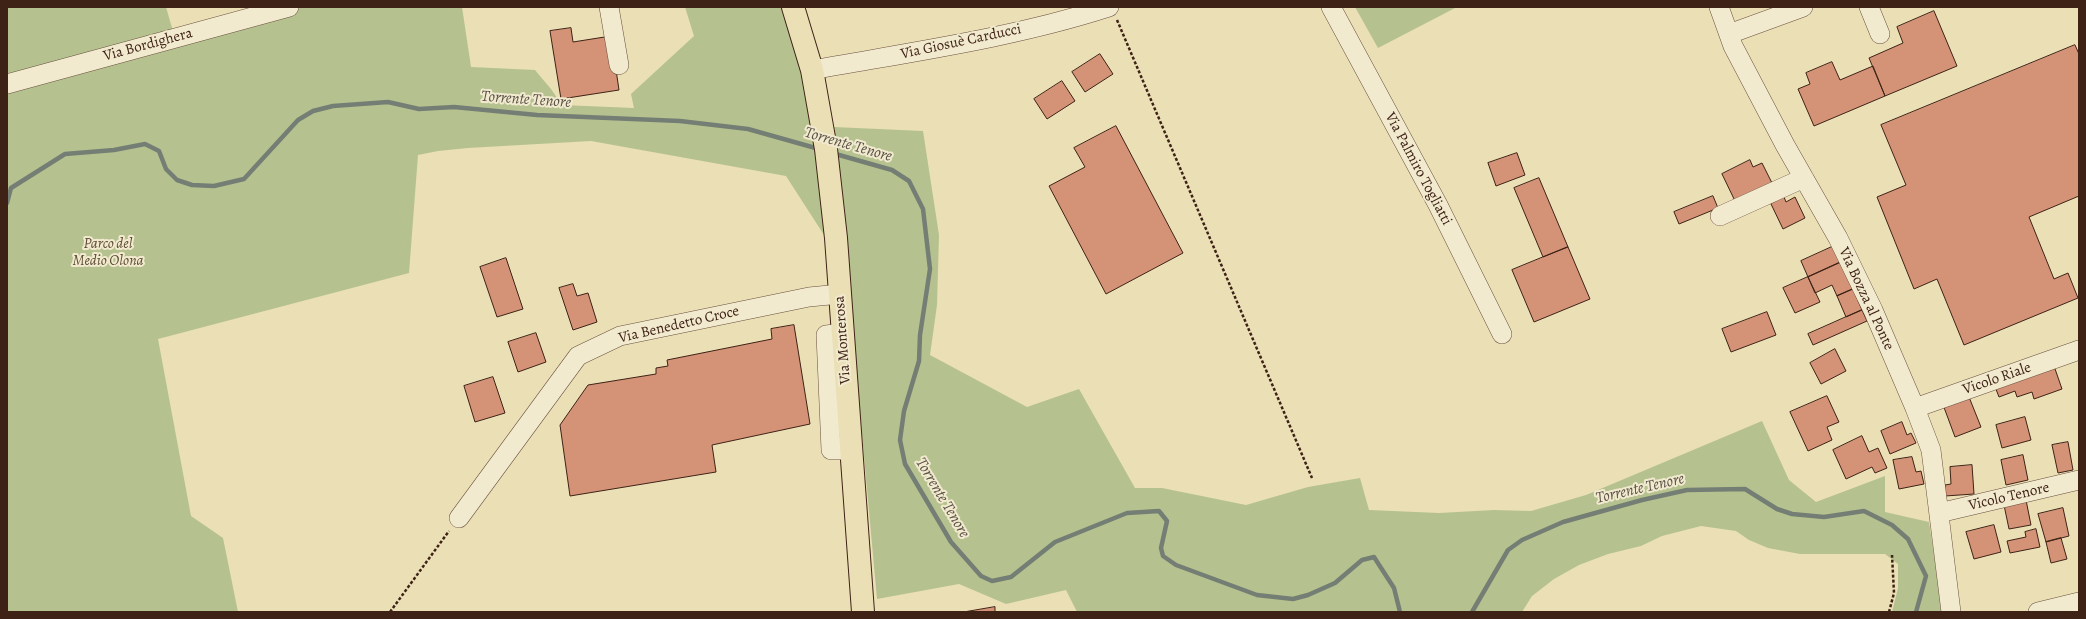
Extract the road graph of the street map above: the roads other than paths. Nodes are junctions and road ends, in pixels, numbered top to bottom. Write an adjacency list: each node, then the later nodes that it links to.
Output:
1 (289, 7): 13 (street, Via Bordighera)
2 (609, 7): 11 (street)
3 (793, 7): 12 (main road, Via Monterosa)
4 (1331, 7): 17 (street, Via Palmiro Togliatti)
5 (1719, 7): 9 (street, Via Bozza al Ponte)
6 (1803, 7): 9 (street)
7 (1869, 7): 10 (street)
8 (1112, 11): 12 (street, Via Giosuè Carducci)
9 (1729, 34): 14 (street, Via Bozza al Ponte)
10 (1880, 34)
11 (619, 65)
12 (812, 70): 16 (main road, Via Monterosa)
13 (7, 84)
14 (1804, 178): 15 (street); 19 (street, Via Bozza al Ponte)
15 (1720, 216)
16 (840, 294): 22 (street, Via Benedetto Croce); 24 (main road, Via Monterosa)
17 (1502, 334)
18 (2079, 350): 19 (street, Vicolo Riale)
19 (1915, 408): 21 (street, Via Bozza al Ponte)
20 (2079, 480): 21 (street, Vicolo Tenore)
21 (1939, 513): 25 (street, Via Bozza al Ponte)
22 (459, 518)
23 (2079, 602): 26 (street)
24 (863, 612)
25 (1951, 612)
26 (2038, 612)

